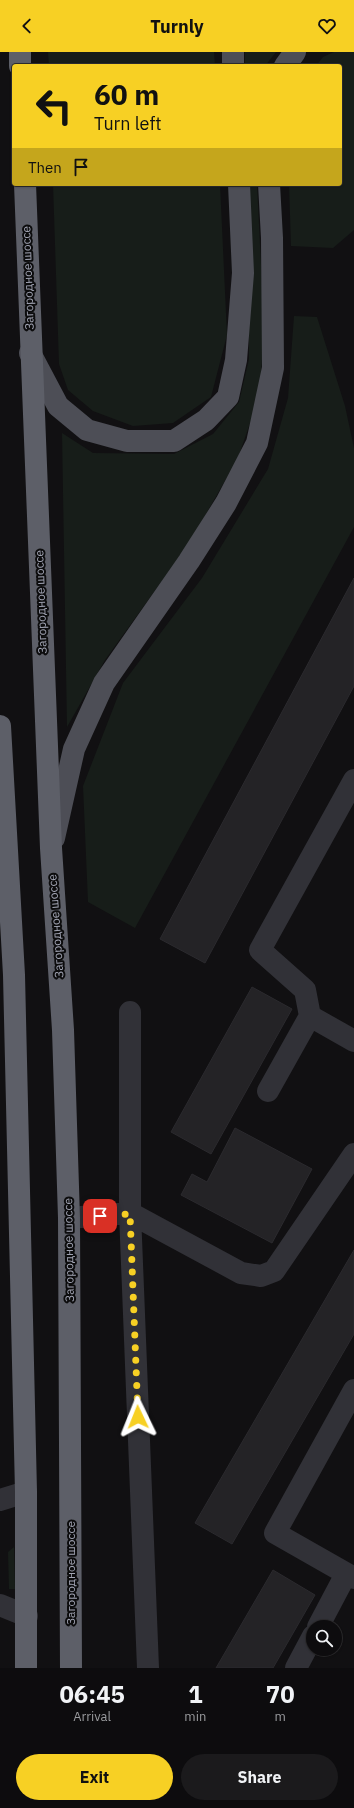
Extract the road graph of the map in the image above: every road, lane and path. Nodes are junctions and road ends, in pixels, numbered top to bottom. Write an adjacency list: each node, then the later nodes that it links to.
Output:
1 (20, 52): 4 (highway)
2 (233, 52): 5 (main road)
3 (295, 52): 6 (main road)
4 (20, 64)
5 (233, 64)
6 (286, 64)
7 (24, 186): 10 (highway, Загородное шоссе)
8 (239, 186): 10 (main road)
9 (269, 186): 13 (main road)
10 (30, 353): 13 (highway, Загородное шоссе)
11 (0, 726): 15 (highway)
12 (351, 793): 17 (lane)
13 (51, 848): 22 (highway, Загородное шоссе)
14 (0, 940): 15 (main road)
15 (14, 975): 24 (highway)
16 (130, 1012): 21 (lane)
17 (310, 1016): 18 (lane); 19 (lane)
18 (354, 1041)
19 (268, 1091)
20 (354, 1154): 21 (lane)
21 (130, 1214): 22 (lane); 33 (lane)
22 (69, 1218): 32 (highway, Загородное шоссе)
23 (354, 1390): 26 (lane)
24 (26, 1492): 25 (lane); 28 (highway)
25 (0, 1500)
26 (350, 1576): 29 (lane)
27 (0, 1605): 28 (lane)
28 (27, 1616): 31 (highway)
29 (322, 1620)
30 (306, 1649): 34 (lane)
31 (26, 1668)
32 (71, 1668)
33 (148, 1668)
34 (296, 1668)

